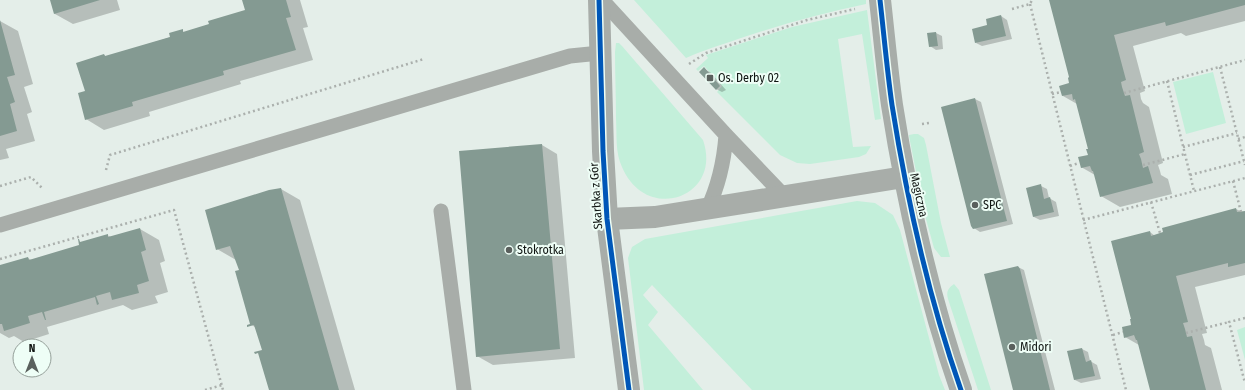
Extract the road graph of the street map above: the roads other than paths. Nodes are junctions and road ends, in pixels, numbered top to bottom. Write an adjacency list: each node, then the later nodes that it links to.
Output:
1 (599, 0): 4 (street, Skarbka z Gór)
2 (602, 0): 5 (lane)
3 (880, 2): 6 (street, Magiczna)
4 (600, 53): 10 (street, Skarbka z Gór); 11 (lane)
5 (726, 135): 7 (lane); 8 (lane)
6 (904, 177): 7 (street); 14 (street, Magiczna)
7 (785, 197): 8 (street)
8 (707, 210): 10 (street)
9 (441, 211): 12 (lane)
10 (607, 219): 13 (street, Skarbka z Gór)
11 (0, 225)
12 (464, 390)
13 (629, 390)
14 (961, 390)

